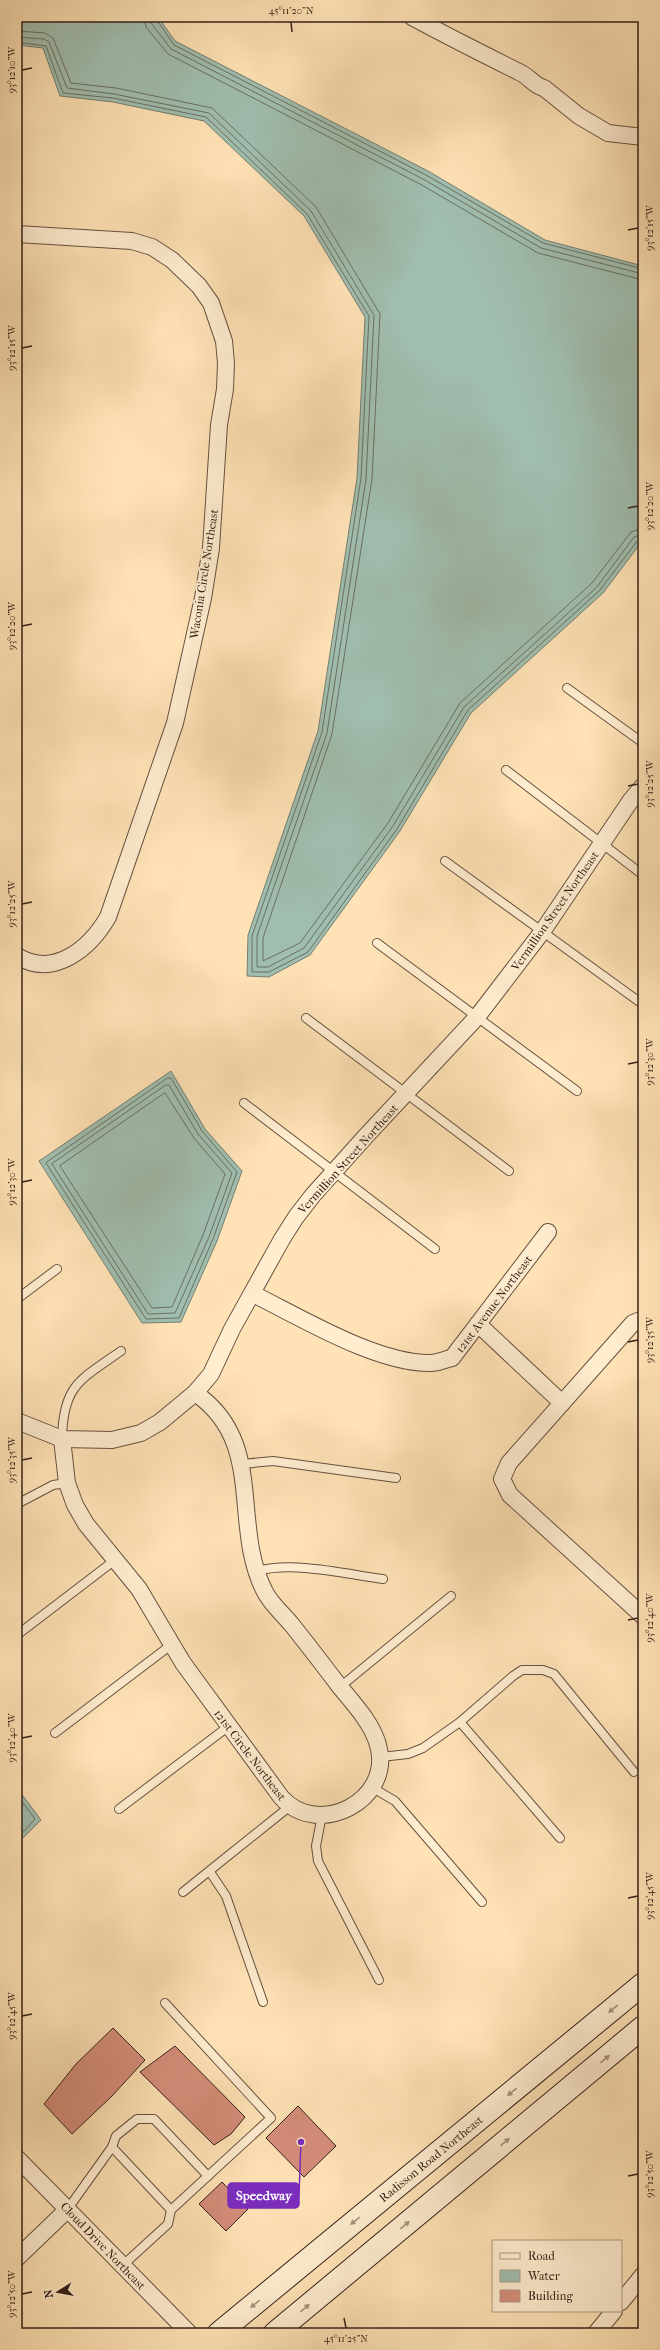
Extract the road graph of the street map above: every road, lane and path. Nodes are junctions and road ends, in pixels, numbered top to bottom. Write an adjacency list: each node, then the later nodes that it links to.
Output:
1 (418, 18): 2 (street)
2 (643, 137)
3 (17, 234): 13 (street, Waconia Circle Northeast)
4 (567, 688): 5 (lane)
5 (643, 743)
6 (506, 770): 8 (lane)
7 (643, 786): 8 (street, Vermillion Street Northeast)
8 (602, 843): 10 (lane); 11 (street, Vermillion Street Northeast)
9 (445, 861): 11 (lane)
10 (643, 875)
11 (542, 932): 14 (lane); 15 (street, Vermillion Street Northeast)
12 (377, 943): 15 (lane)
13 (17, 956)
14 (640, 1003)
15 (476, 1017): 17 (lane); 18 (street, Vermillion Street Northeast)
16 (306, 1018): 18 (lane)
17 (577, 1091)
18 (406, 1094): 20 (lane); 21 (street, Vermillion Street Northeast)
19 (244, 1103): 21 (lane)
20 (509, 1171)
21 (334, 1172): 23 (lane); 25 (street, Vermillion Street Northeast)
22 (548, 1232): 28 (street, 121st Avenue Northeast)
23 (435, 1249)
24 (57, 1269): 26 (lane)
25 (253, 1294): 28 (street, 121st Avenue Northeast); 30 (street, Vermillion Street Northeast)
26 (17, 1299)
27 (643, 1319): 31 (street)
28 (478, 1324): 31 (street)
29 (121, 1351): 33 (lane)
30 (195, 1393): 33 (street, Vermillion Street Northeast); 34 (street)
31 (562, 1403): 42 (street)
32 (17, 1422): 33 (street, Vermillion Street Northeast)
33 (62, 1439): 36 (street, 121st Circle Northeast)
34 (242, 1464): 35 (lane); 39 (street)
35 (396, 1478)
36 (67, 1483): 37 (lane); 38 (street, 121st Circle Northeast)
37 (17, 1504)
38 (115, 1560): 43 (lane); 44 (street, 121st Circle Northeast)
39 (258, 1572): 40 (lane); 45 (street)
40 (383, 1579)
41 (451, 1596): 45 (lane)
42 (643, 1616)
43 (17, 1634)
44 (171, 1645): 47 (street, 121st Circle Northeast); 48 (lane)
45 (340, 1687): 49 (street)
46 (460, 1722): 49 (lane); 50 (lane); 55 (lane)
47 (229, 1726): 52 (street, 121st Circle Northeast); 53 (lane)
48 (55, 1733)
49 (381, 1757): 51 (street, 121st Circle Northeast)
50 (634, 1772)
51 (373, 1788): 54 (street, 121st Circle Northeast); 58 (lane)
52 (290, 1807): 54 (street, 121st Circle Northeast); 56 (lane)
53 (119, 1809)
54 (322, 1815): 59 (lane)
55 (560, 1838)
56 (210, 1872): 57 (lane); 61 (lane)
57 (184, 1892)
58 (482, 1902)
59 (379, 1980)
60 (643, 1984): 75 (main road, Radisson Road Northeast, one-way to 75)
61 (263, 2002)
62 (165, 2003): 66 (lane)
63 (643, 2027): 76 (main road, one-way to 63)
64 (112, 2147): 66 (lane); 67 (lane); 68 (lane)
65 (17, 2158): 67 (street, Cloud Drive Northeast)
66 (208, 2176): 68 (lane)
67 (67, 2210): 69 (street); 70 (street, Cloud Drive Northeast)
68 (171, 2210): 70 (lane)
69 (17, 2258)
70 (122, 2266): 74 (street, Cloud Drive Northeast)
71 (643, 2275): 72 (street)
72 (622, 2301)
73 (613, 2312): 77 (street)
74 (189, 2333)
75 (219, 2333)
76 (275, 2333)
77 (596, 2333)

